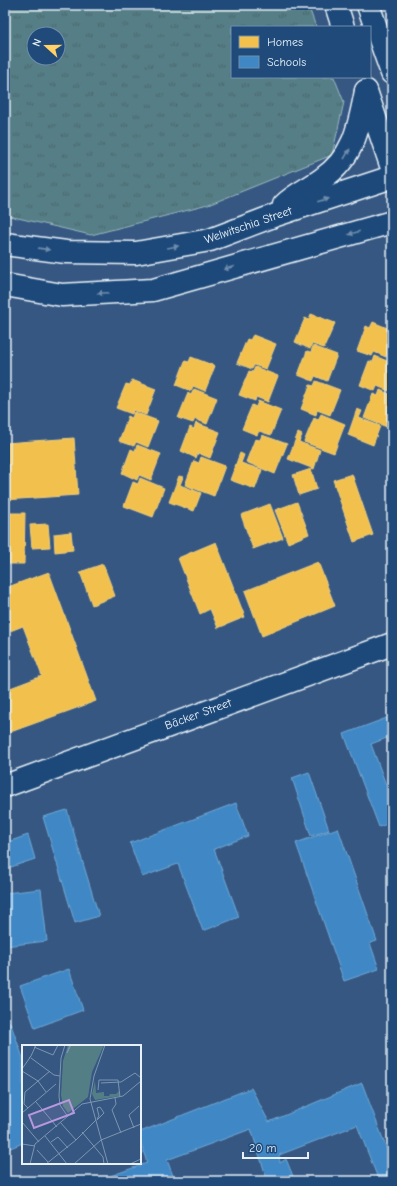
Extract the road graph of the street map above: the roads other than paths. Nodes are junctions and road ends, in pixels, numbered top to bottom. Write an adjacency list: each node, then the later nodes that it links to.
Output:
1 (336, 5): 3 (street)
2 (368, 5): 4 (street)
3 (343, 26)
4 (392, 73)
5 (364, 84): 6 (street); 8 (street, one-way to 5)
6 (392, 168)
7 (392, 177): 8 (street, Welwitschia Street, one-way to 7)
8 (276, 215): 10 (street, Welwitschia Street, one-way to 8)
9 (392, 222): 11 (street, one-way to 11)
10 (5, 244)
11 (5, 285)
12 (392, 644): 13 (street, Bäcker Street)
13 (5, 786)

